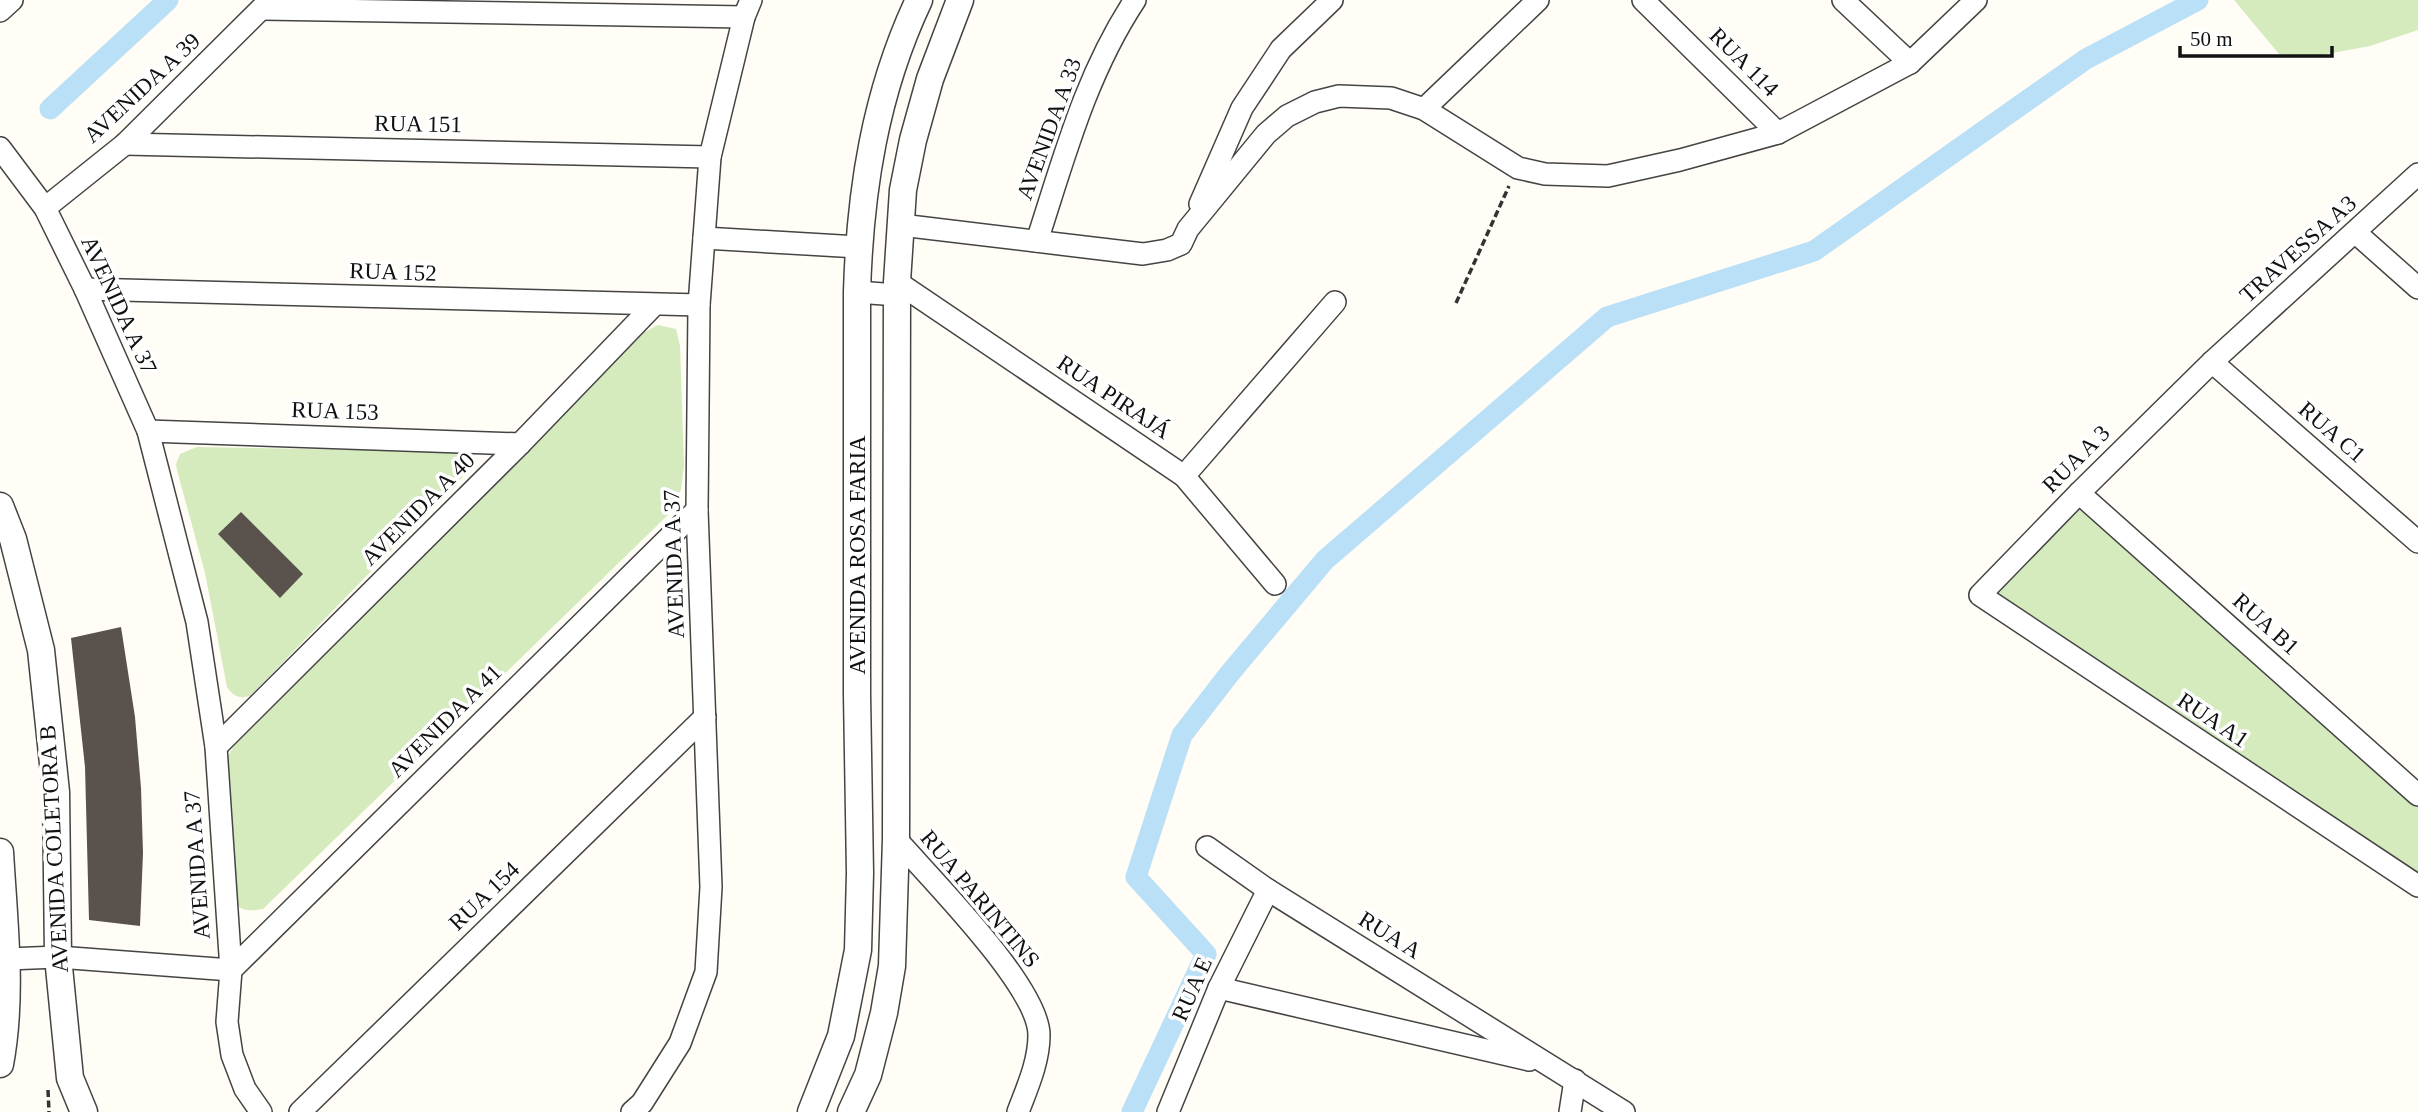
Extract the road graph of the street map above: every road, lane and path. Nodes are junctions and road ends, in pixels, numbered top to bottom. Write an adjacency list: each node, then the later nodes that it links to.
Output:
1 (12, 0): 12 (street)
2 (919, 0): 27 (street, AVENIDA ROSA FARIA)
3 (960, 0): 22 (street, AVENIDA ROSA FARIA)
4 (1135, 0): 26 (street, AVENIDA A 33)
5 (1332, 0): 23 (street)
6 (1538, 0): 14 (street)
7 (1644, 0): 15 (street, RUA 114)
8 (1843, 0): 13 (street)
9 (1976, 0): 13 (street)
10 (267, 5): 11 (street); 16 (street, AVENIDA A 39)
11 (748, 8): 18 (street, AVENIDA A 37)
12 (0, 10)
13 (1910, 63): 15 (street)
14 (1424, 109): 19 (street); 23 (street)
15 (1778, 133): 19 (street)
16 (125, 144): 18 (street, RUA 151); 21 (street, AVENIDA A 39)
17 (0, 148): 21 (street, AVENIDA A 37)
18 (710, 157): 25 (street, AVENIDA A 37)
19 (1518, 168): 33 (path)
20 (2418, 174): 24 (street, TRAVESSA A3)
21 (45, 208): 29 (street, AVENIDA A 37)
22 (901, 225): 26 (street); 30 (street, AVENIDA ROSA FARIA)
23 (1188, 229): 26 (street)
24 (2356, 233): 28 (street); 36 (street, TRAVESSA A3)
25 (704, 238): 27 (street); 35 (street, AVENIDA A 37)
26 (1037, 241)
27 (858, 247): 31 (street, AVENIDA ROSA FARIA)
28 (2418, 288)
29 (85, 289): 34 (street, RUA 152); 37 (street, AVENIDA A 37)
30 (897, 289): 31 (street); 39 (street, RUA PIRAJÁ); 46 (street, AVENIDA ROSA FARIA)
31 (857, 292): 47 (street, AVENIDA ROSA FARIA)
32 (1335, 302): 39 (street)
33 (1456, 303)
34 (654, 305): 35 (street, RUA 152); 38 (street, AVENIDA A 40)
35 (699, 305): 42 (street, AVENIDA A 37)
36 (2212, 362): 40 (street, RUA A 3); 43 (street, RUA C1)
37 (148, 431): 38 (street, RUA 153); 49 (street, AVENIDA A 37)
38 (520, 444): 49 (street, AVENIDA A 40)
39 (1184, 476): 44 (street, RUA PIRAJÁ)
40 (2079, 493): 45 (street, RUA A 3); 50 (street, RUA B1)
41 (0, 506): 56 (street, AVENIDA COLETORA B)
42 (697, 510): 48 (street, AVENIDA A 37); 58 (street, AVENIDA A 41)
43 (2418, 542)
44 (1275, 584)
45 (1980, 595): 54 (street, RUA A1)
46 (895, 693): 47 (street); 51 (street, AVENIDA ROSA FARIA)
47 (857, 694): 67 (street, AVENIDA ROSA FARIA)
48 (705, 717): 65 (street, RUA 154); 66 (street, AVENIDA A 37)
49 (216, 747): 58 (street, AVENIDA A 37)
50 (2418, 795)
51 (896, 839): 68 (street, AVENIDA ROSA FARIA); 69 (street, RUA PARINTINS)
52 (1207, 847): 55 (street, RUA A)
53 (0, 852): 57 (street)
54 (2418, 886)
55 (1268, 890): 59 (street, RUA E); 61 (street, RUA A)
56 (58, 957): 57 (street); 58 (street); 63 (street, AVENIDA COLETORA B)
57 (7, 959): 60 (street)
58 (231, 970): 64 (street, AVENIDA A 37)
59 (1219, 988): 61 (street, RUA A); 70 (street, RUA E)
60 (0, 1064)
61 (1548, 1065): 62 (street, RUA A)
62 (1575, 1080): 71 (street); 72 (street, RUA A)
63 (84, 1112)
64 (261, 1112)
65 (300, 1112)
66 (632, 1112)
67 (811, 1112)
68 (851, 1112)
69 (1018, 1112)
70 (1168, 1112)
71 (1570, 1112)
72 (1624, 1112)

